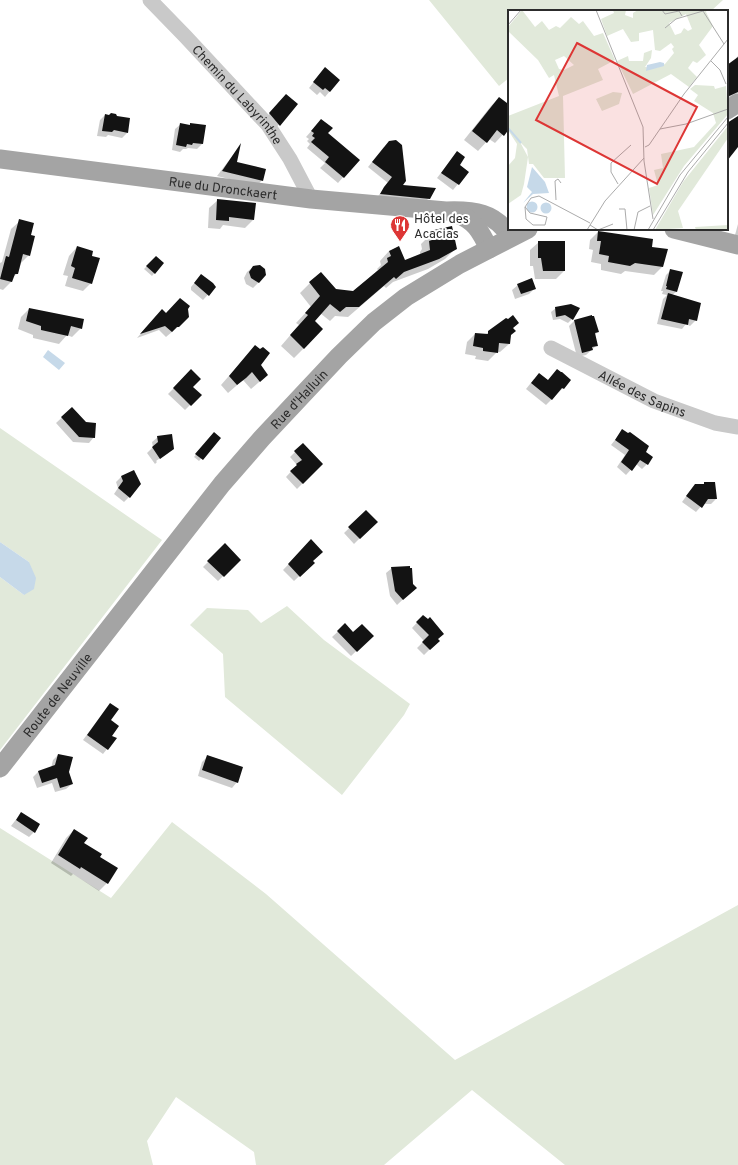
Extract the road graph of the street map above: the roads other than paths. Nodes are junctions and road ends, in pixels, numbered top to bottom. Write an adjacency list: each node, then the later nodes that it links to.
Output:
1 (150, 0): 5 (street, Chemin du Labyrinthe)
2 (738, 103): 3 (main road)
3 (728, 109)
4 (0, 159): 5 (main road, Rue du Dronckaert)
5 (311, 198): 6 (main road, Rue du Dronckaert)
6 (446, 211): 9 (main road, Rue du Dronckaert); 11 (main road, Rue du Dronckaert)
7 (526, 230): 9 (main road, Rue d'Halluin)
8 (678, 230): 10 (main road)
9 (510, 237): 11 (main road, Rue d'Halluin)
10 (738, 245)
11 (489, 249): 14 (main road, Rue d'Halluin)
12 (551, 348): 13 (street, Allée des Sapins)
13 (738, 427)
14 (115, 622): 15 (main road, Route de Neuville)
15 (0, 768)

